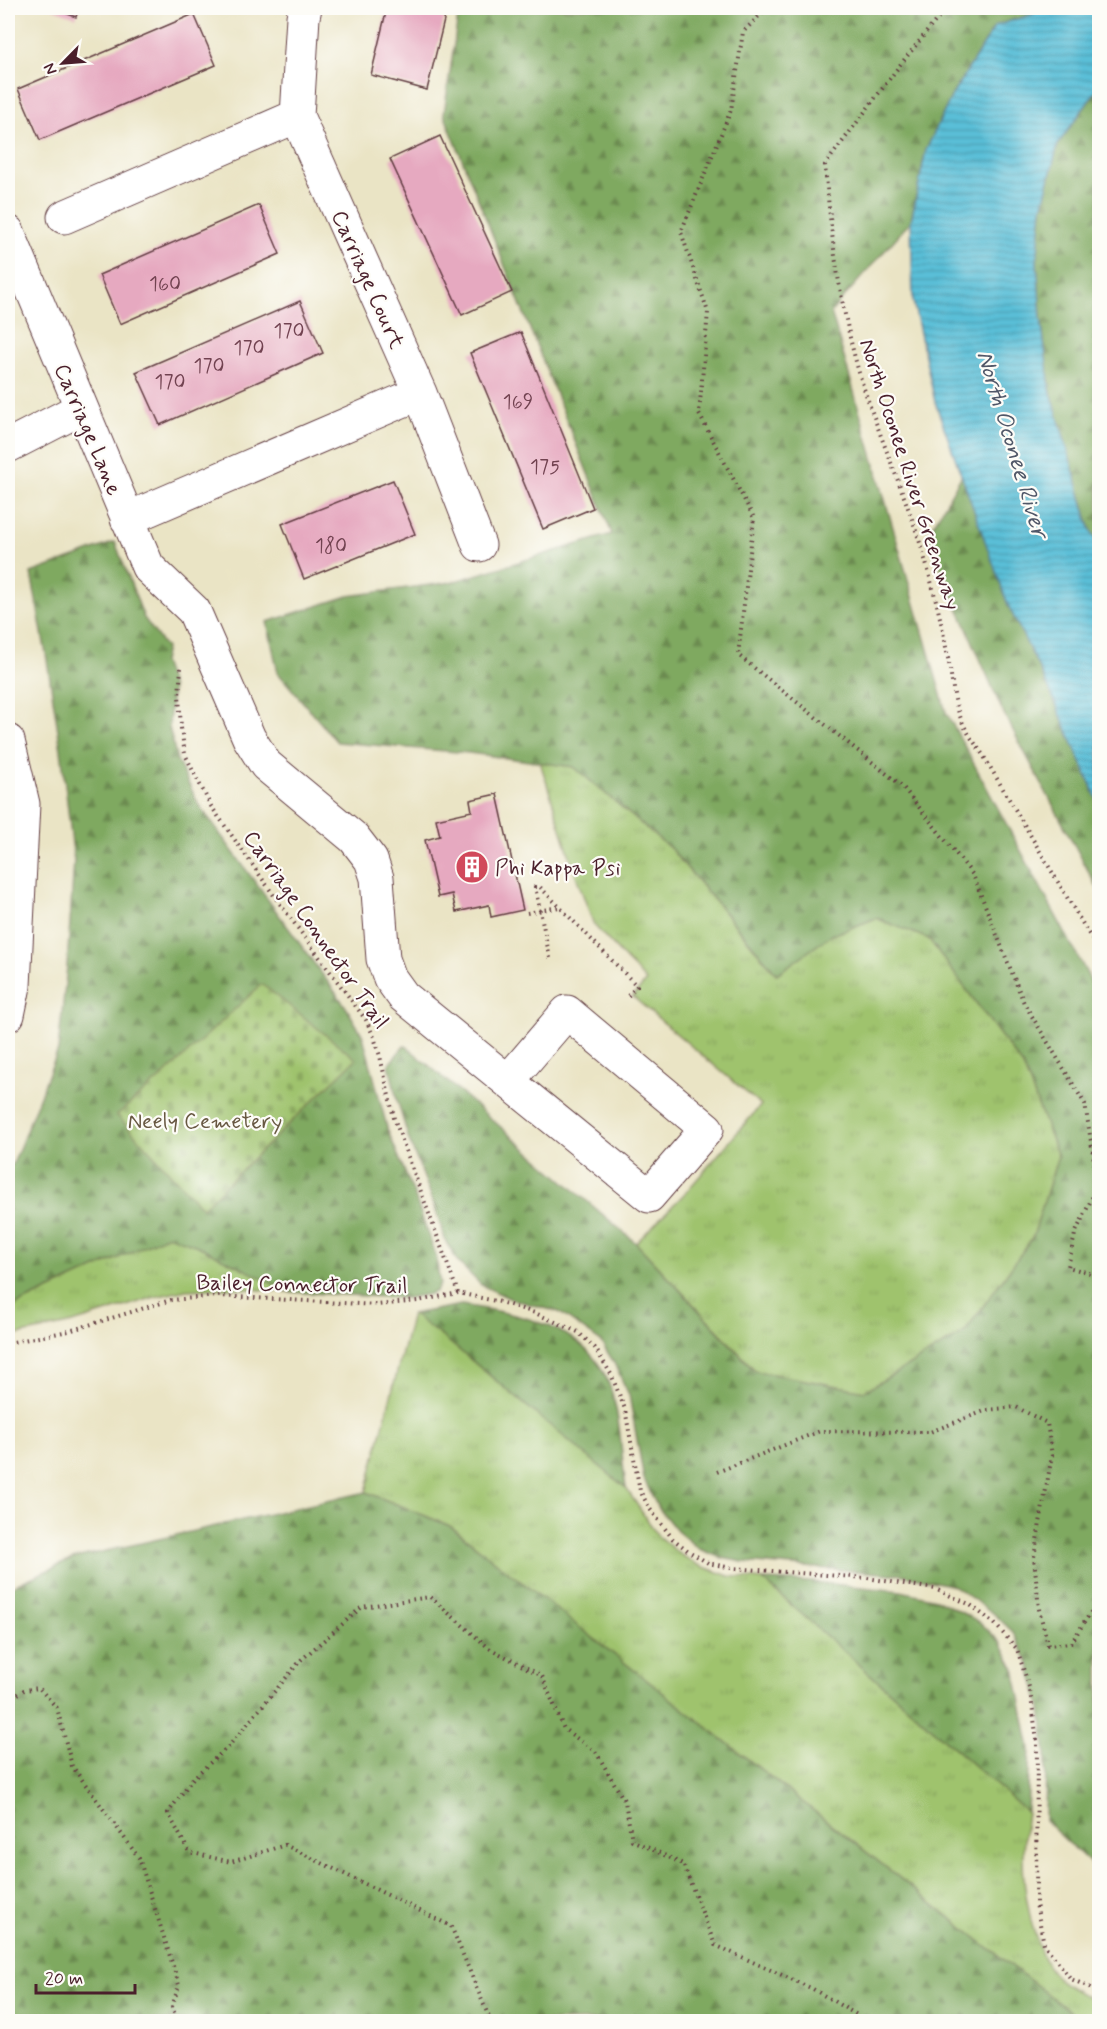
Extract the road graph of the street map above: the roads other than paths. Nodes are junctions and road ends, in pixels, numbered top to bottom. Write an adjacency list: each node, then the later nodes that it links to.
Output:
1 (305, 8): 2 (street, Carriage Court)
2 (297, 116): 3 (street); 5 (street, Carriage Court)
3 (64, 217)
4 (8, 232): 6 (street, Carriage Lane)
5 (420, 393): 8 (street); 9 (street, Carriage Court)
6 (80, 408): 7 (street); 8 (street, Carriage Lane)
7 (8, 446)
8 (127, 519): 12 (street, Carriage Lane)
9 (480, 545)
10 (8, 741): 11 (street)
11 (8, 1016)
12 (508, 1081): 12 (street)

